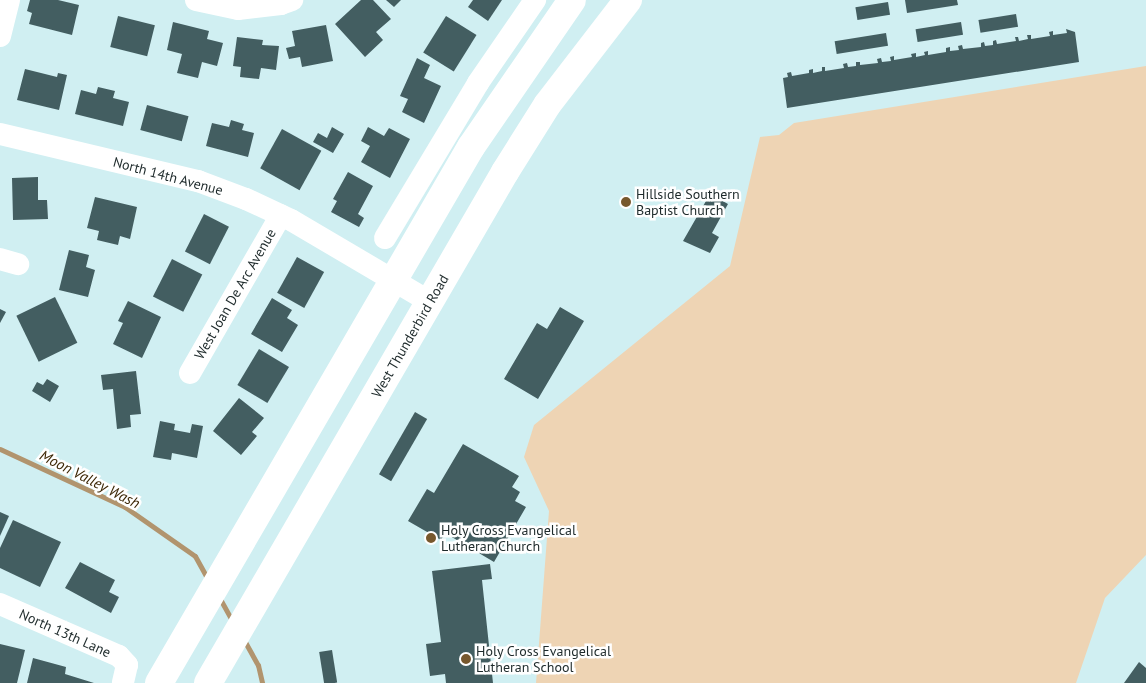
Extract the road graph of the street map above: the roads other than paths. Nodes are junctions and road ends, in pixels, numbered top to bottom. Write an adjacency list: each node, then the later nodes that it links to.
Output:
1 (9, 0): 7 (street)
2 (196, 0): 3 (street)
3 (292, 0)
4 (535, 0): 9 (street)
5 (572, 0): 10 (main road)
6 (628, 0): 14 (main road, West Thunderbird Road)
7 (0, 36)
8 (0, 134): 11 (street, North 14th Avenue)
9 (411, 194): 10 (street); 12 (street)
10 (434, 209): 13 (main road)
11 (281, 215): 13 (street, North 14th Avenue); 15 (street, West Joan De Arc Avenue)
12 (385, 238)
13 (392, 280): 14 (street, North 14th Avenue); 16 (main road)
14 (430, 302): 17 (main road, West Thunderbird Road)
15 (190, 374)
16 (256, 517): 17 (main road); 20 (main road)
17 (293, 538): 21 (main road, West Thunderbird Road)
18 (0, 604): 19 (street, North 13th Lane)
19 (125, 674)
20 (159, 683)
21 (208, 683)

